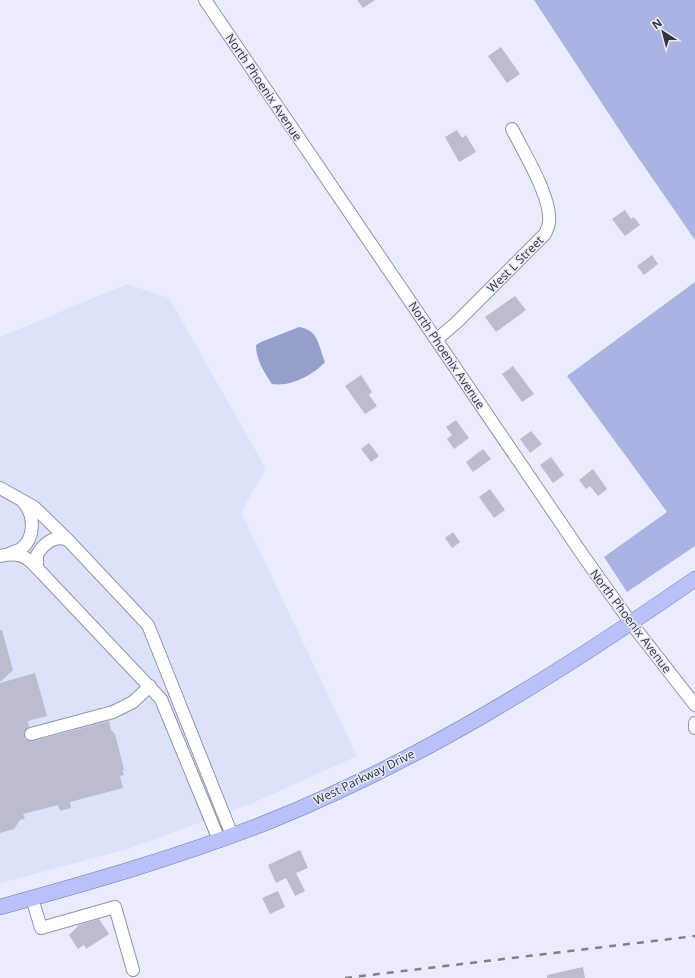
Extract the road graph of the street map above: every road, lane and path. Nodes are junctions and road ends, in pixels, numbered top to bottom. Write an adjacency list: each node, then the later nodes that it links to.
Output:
1 (205, 0): 3 (street, North Phoenix Avenue)
2 (512, 129): 3 (street, West L Street)
3 (437, 340): 10 (street, North Phoenix Avenue)
4 (0, 488): 5 (street)
5 (22, 500): 6 (street); 7 (street)
6 (68, 540): 8 (street); 16 (street)
7 (4, 555): 8 (street)
8 (37, 568): 11 (street)
9 (695, 579): 10 (main road, West Parkway Drive)
10 (631, 623): 12 (street, North Phoenix Avenue); 16 (main road, West Parkway Drive)
11 (150, 686): 15 (street); 16 (street)
12 (695, 705)
13 (695, 723): 14 (street)
14 (695, 728)
15 (31, 734)
16 (226, 838): 17 (main road, West Parkway Drive)
17 (32, 898): 18 (main road, West Parkway Drive); 19 (street)
18 (0, 907)
19 (133, 970)

